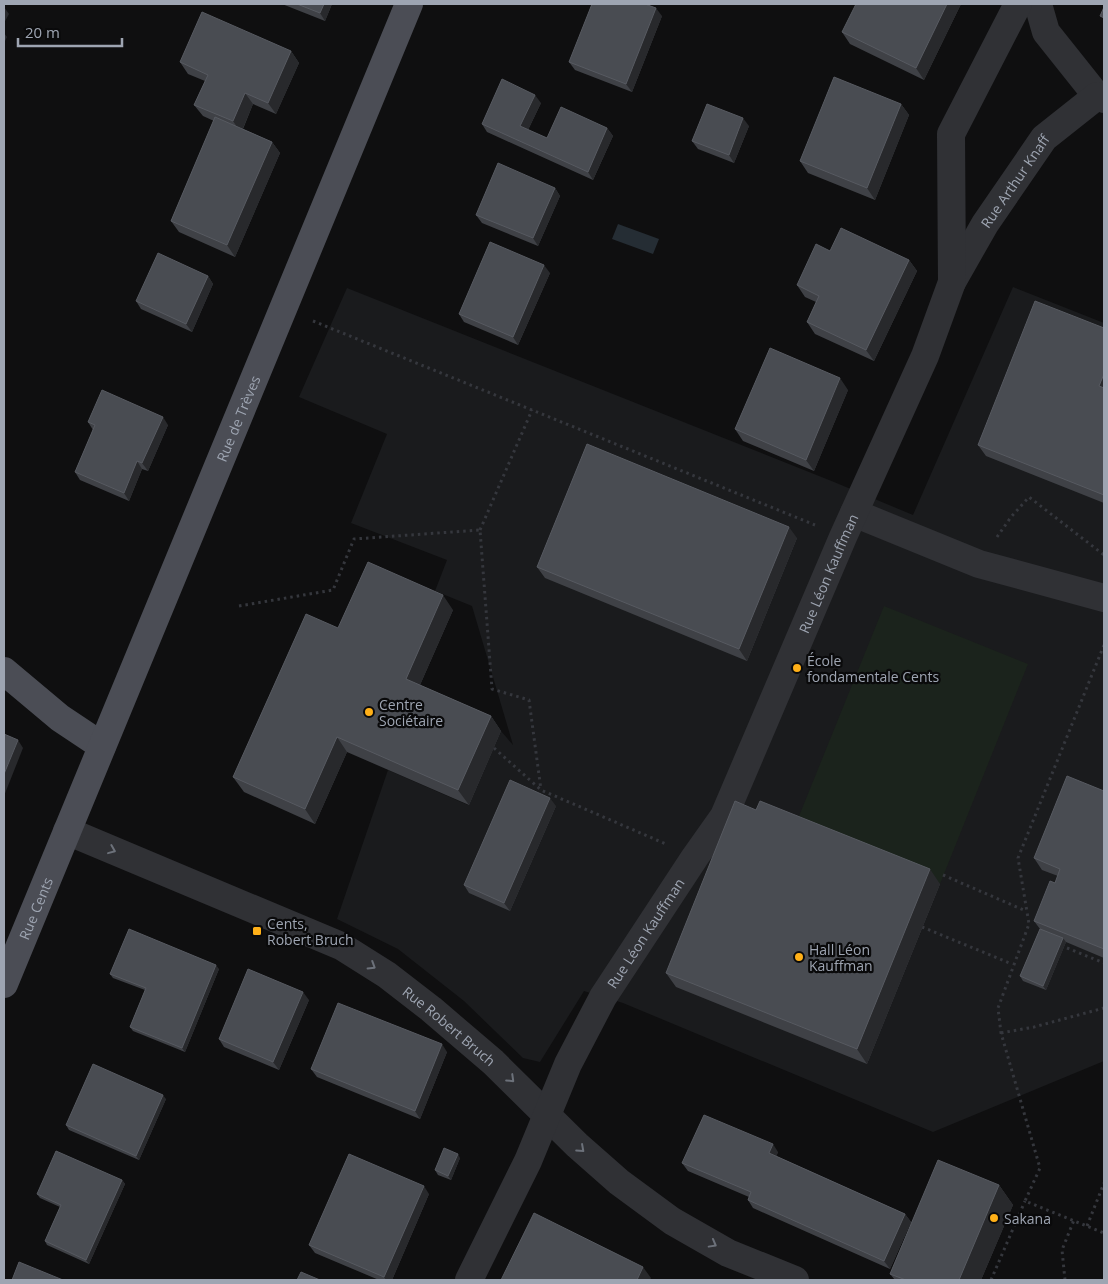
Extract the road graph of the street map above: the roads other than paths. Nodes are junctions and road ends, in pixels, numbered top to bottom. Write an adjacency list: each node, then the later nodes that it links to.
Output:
1 (409, 4): 9 (main road, Rue de Trèves)
2 (1018, 4): 5 (street, Rue Léon Kauffman)
3 (1038, 4): 4 (street, Rue Arthur Knaff)
4 (1101, 98): 5 (street, Rue Arthur Knaff)
5 (952, 282): 6 (street, Rue Léon Kauffman)
6 (854, 512): 7 (street); 12 (street, Rue Léon Kauffman)
7 (1104, 598)
8 (4, 671): 9 (main road)
9 (102, 746): 10 (main road, Rue de Trèves)
10 (66, 832): 11 (main road, Rue Cents); 12 (street, Rue Robert Bruch, one-way to 12)
11 (4, 984)
12 (547, 1115): 13 (street, Rue Léon Kauffman); 14 (street, Rue Robert Bruch, one-way to 14)
13 (468, 1280)
14 (795, 1280)

